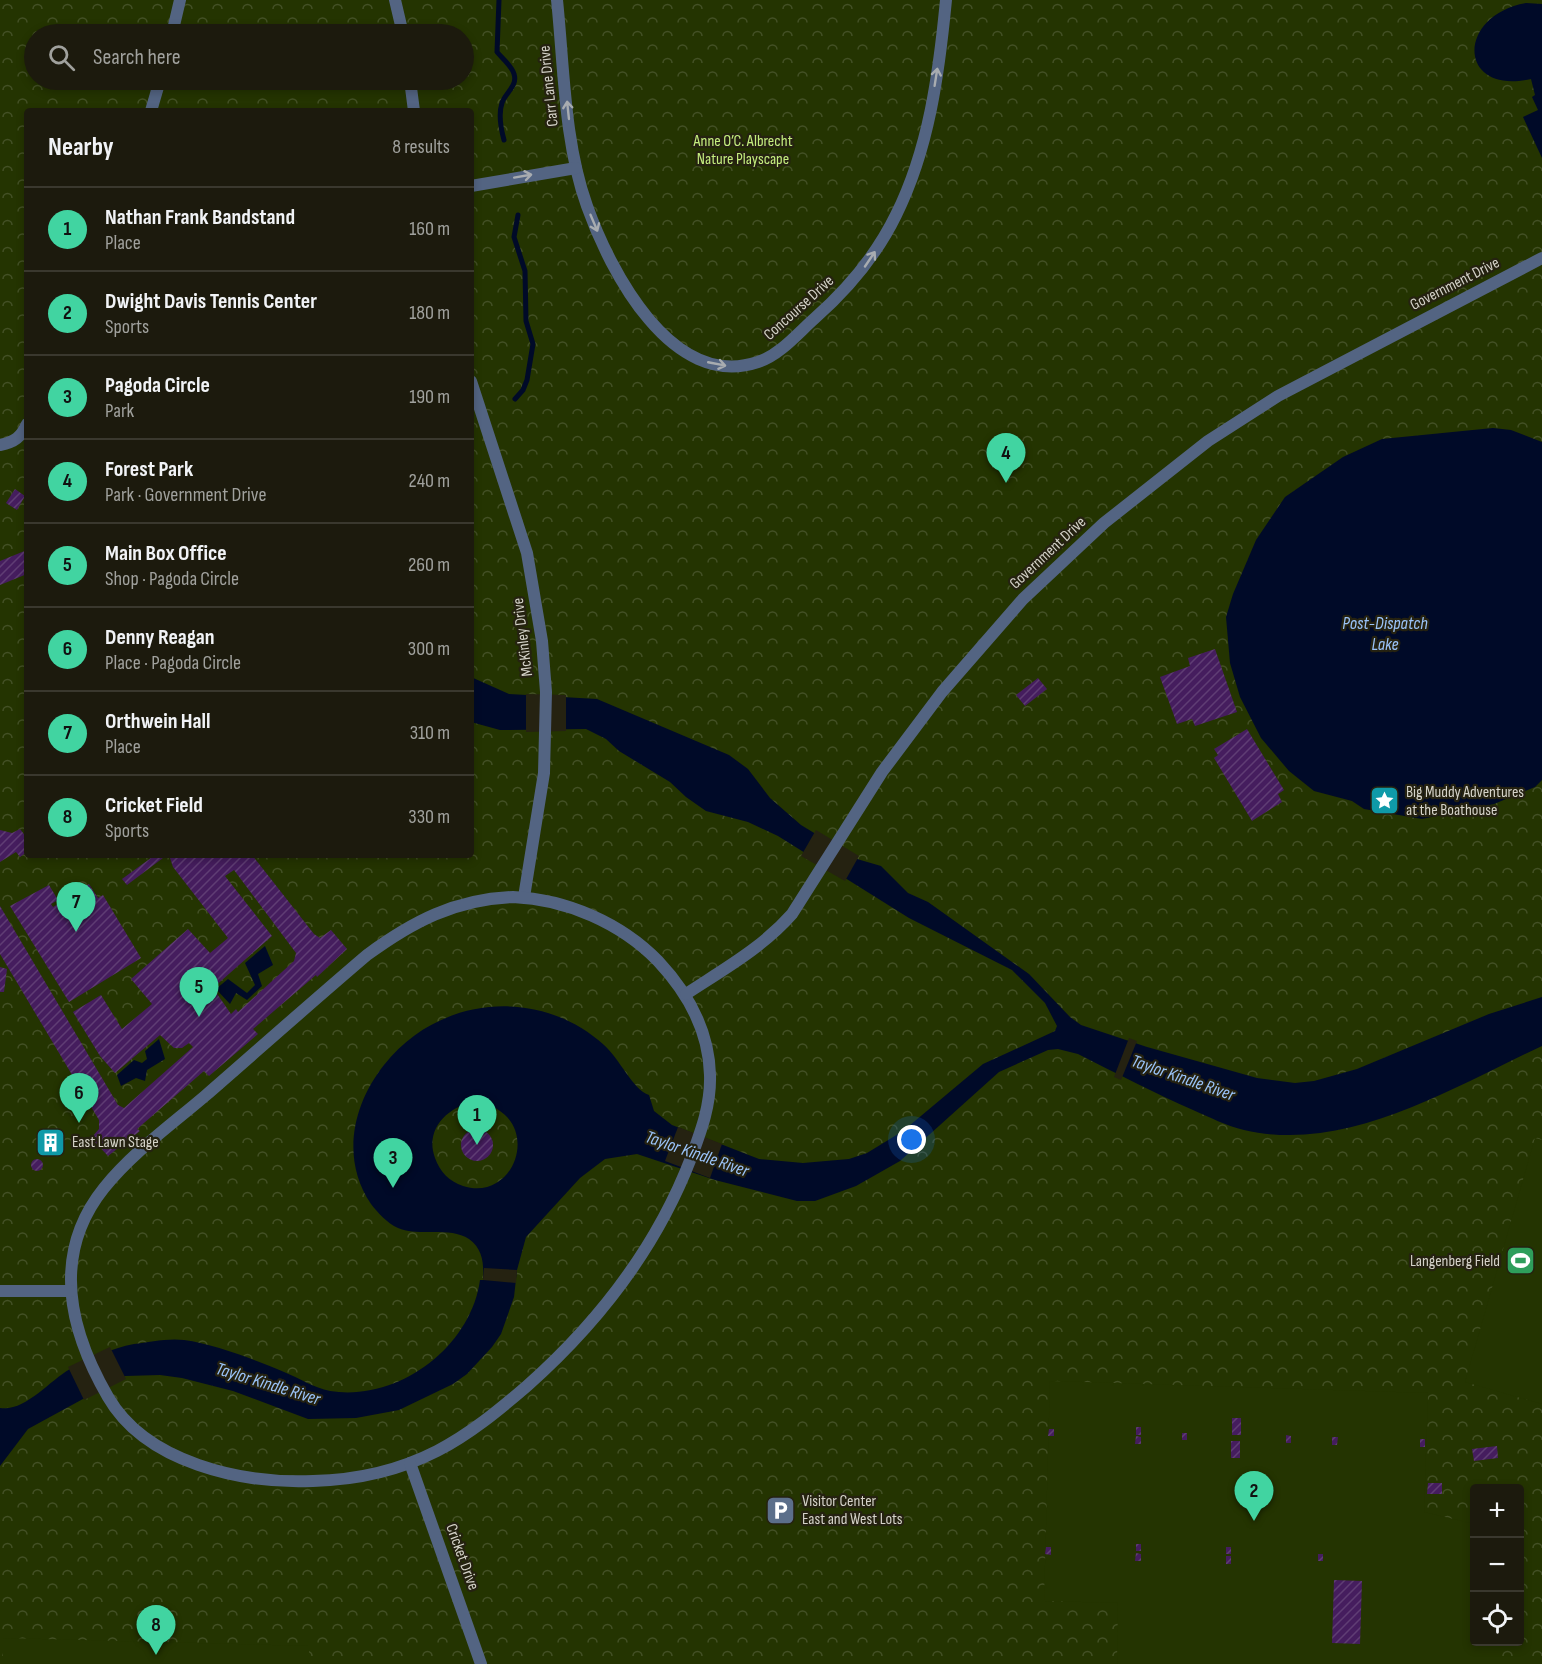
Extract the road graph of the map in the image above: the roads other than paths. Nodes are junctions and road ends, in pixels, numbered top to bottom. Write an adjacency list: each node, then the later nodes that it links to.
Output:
1 (180, 0): 5 (street)
2 (395, 0): 6 (street)
3 (557, 0): 11 (street, Carr Lane Drive, one-way to 3)
4 (946, 0): 11 (street, Concourse Drive, one-way to 4)
5 (174, 24)
6 (401, 24)
7 (156, 90): 9 (street)
8 (411, 90): 10 (street)
9 (152, 108)
10 (414, 108)
11 (576, 168): 12 (street, one-way to 11)
12 (474, 185)
13 (1542, 258): 18 (street, Government Drive)
14 (474, 390): 17 (street, McKinley Drive)
15 (24, 430): 16 (street)
16 (0, 445)
17 (524, 897): 18 (street); 20 (street)
18 (686, 994): 21 (street)
19 (0, 1291): 20 (street)
20 (70, 1291): 21 (street)
21 (410, 1463): 22 (street, Cricket Drive)
22 (482, 1664)

